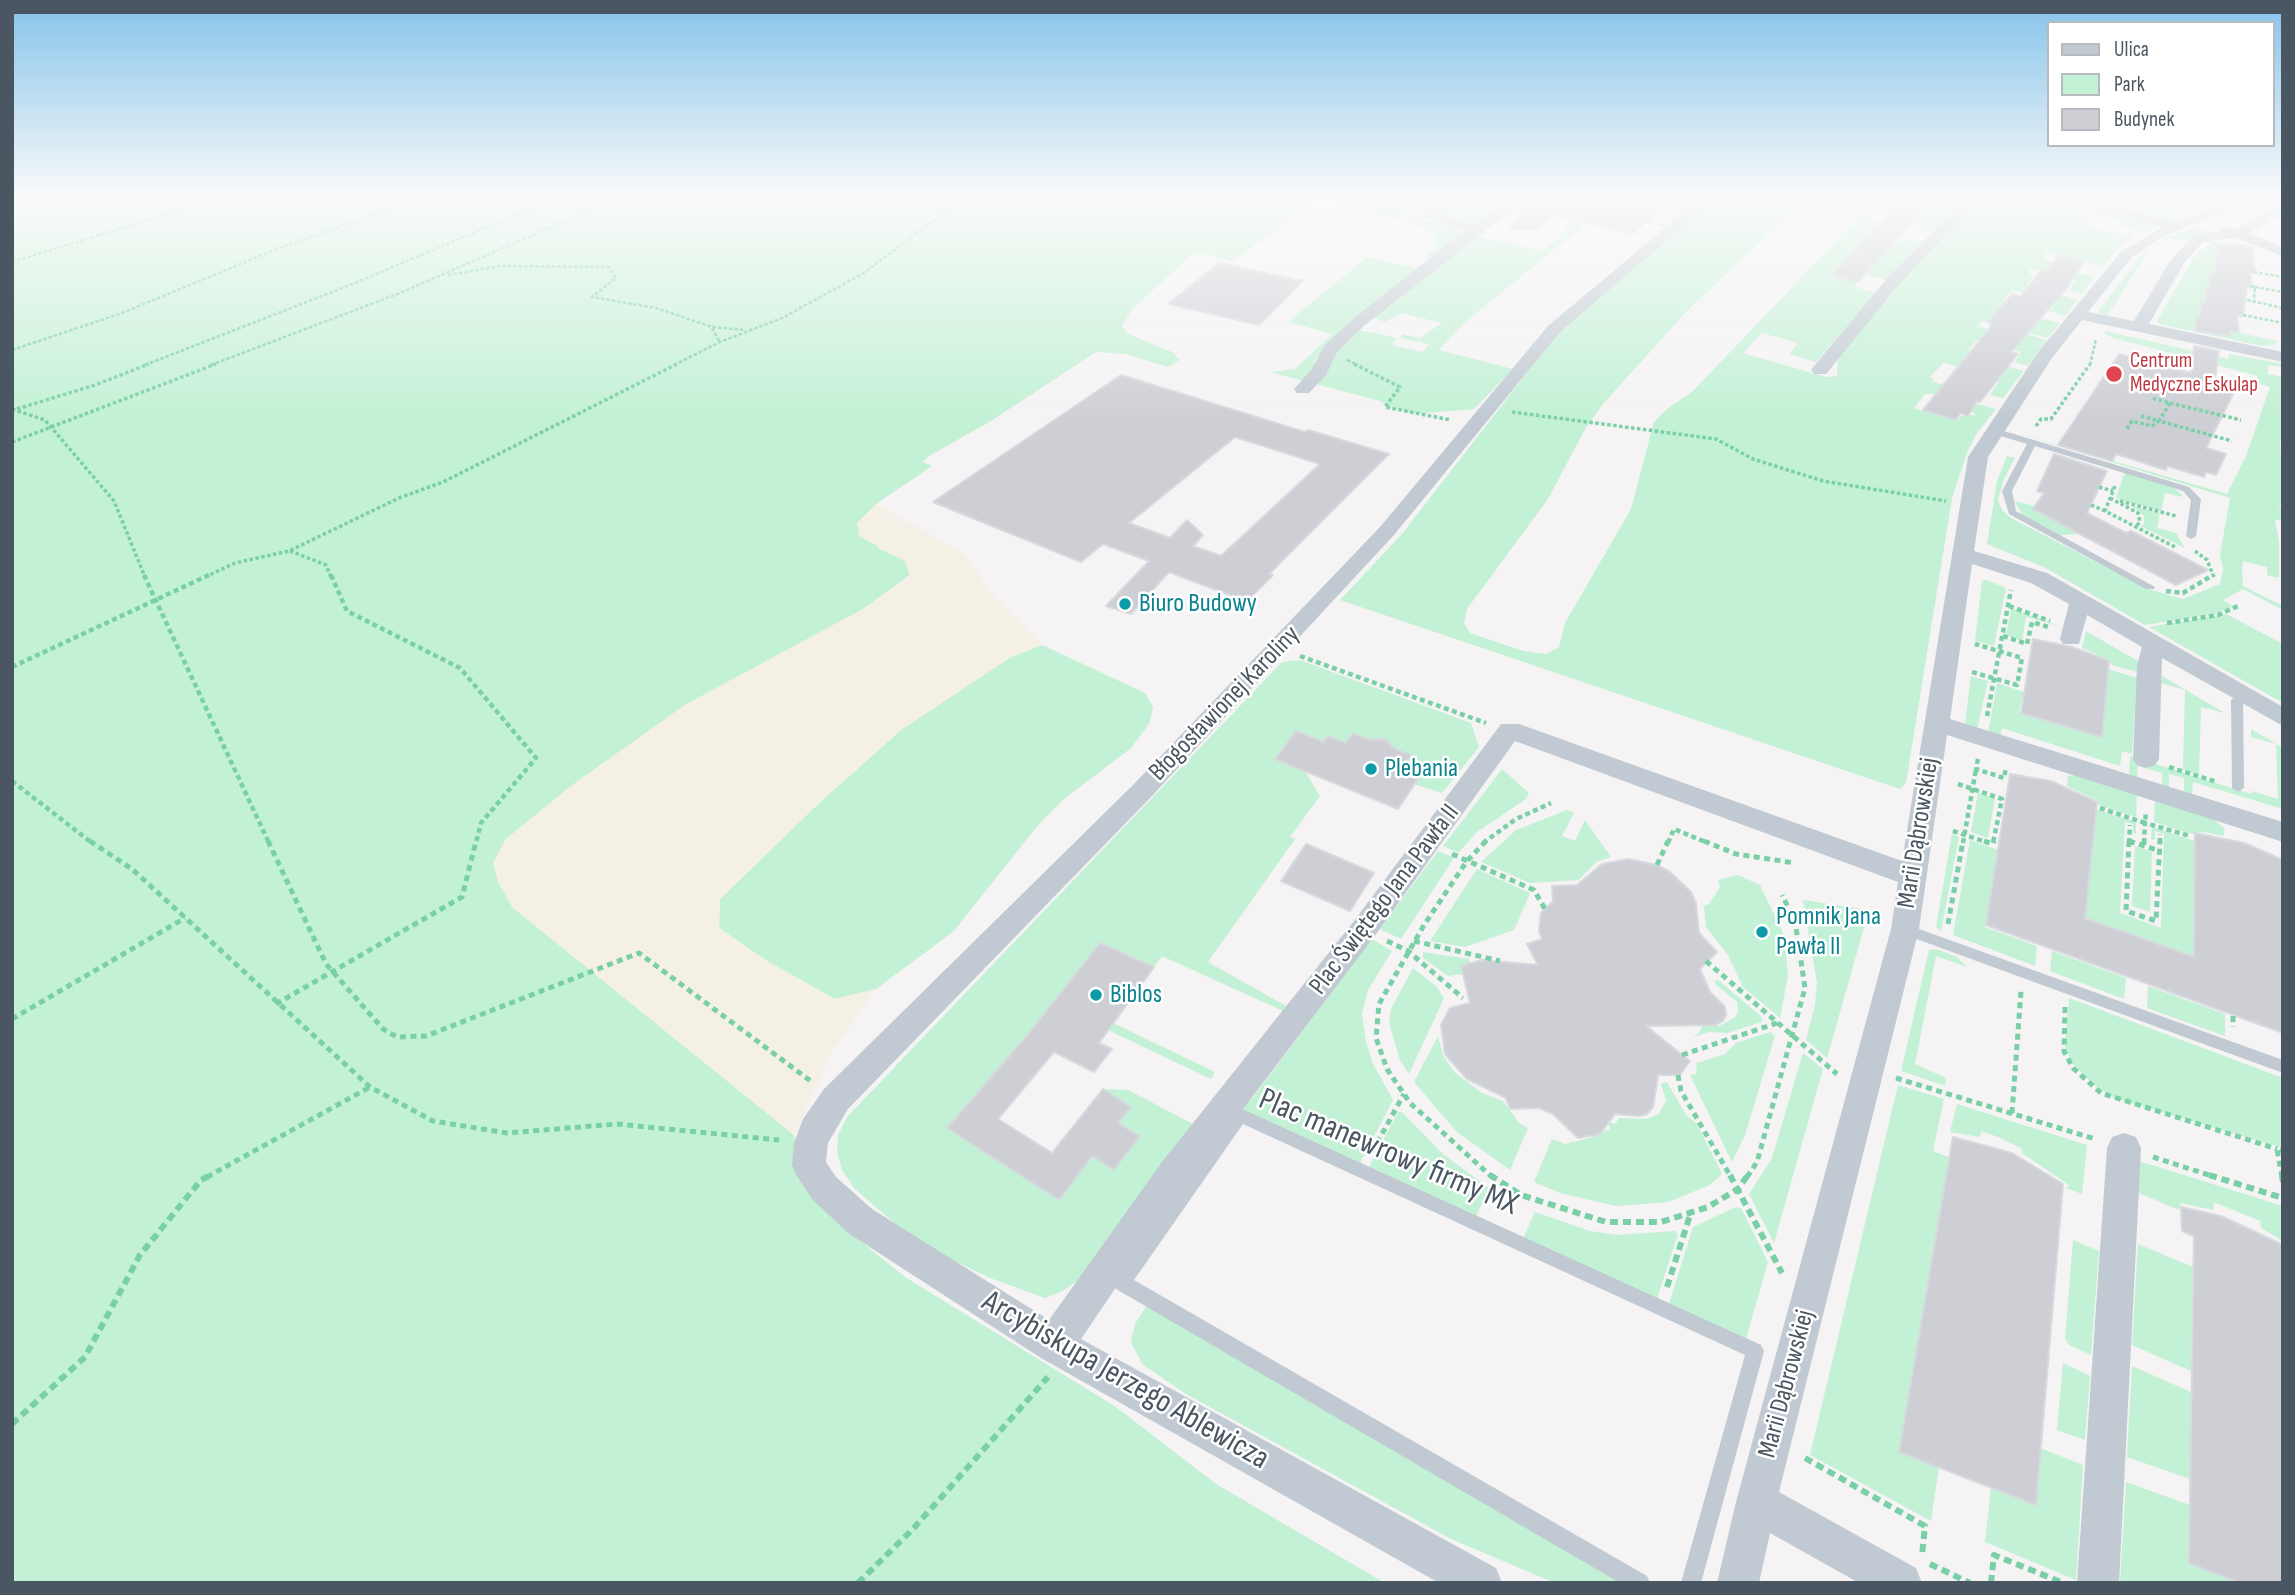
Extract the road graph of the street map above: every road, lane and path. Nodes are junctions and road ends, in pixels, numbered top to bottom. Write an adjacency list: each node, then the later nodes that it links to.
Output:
1 (225, 270): 26 (path)
2 (384, 270): 33 (path)
3 (452, 270): 13 (path)
4 (474, 270): 13 (path)
5 (611, 270): 22 (path)
6 (867, 270): 24 (path)
7 (1423, 270): 27 (street)
8 (1627, 270): 34 (street, Błogosławionej Karoliny)
9 (1904, 270): 29 (street)
10 (2115, 270): 19 (street, Marii Dąbrowskiej)
11 (2172, 270): 23 (street)
12 (2255, 272): 14 (path)
13 (439, 276): 38 (path)
14 (2283, 277)
15 (2283, 292): 17 (path)
16 (2247, 300): 17 (path)
17 (2254, 302): 18 (path)
18 (2283, 307)
19 (2079, 315): 23 (street); 40 (street, Marii Dąbrowskiej)
20 (2283, 323): 21 (path)
21 (2247, 324)
22 (712, 327): 24 (path); 25 (path)
23 (2139, 327): 28 (street)
24 (746, 330): 25 (path)
25 (720, 342): 56 (path)
26 (12, 349)
27 (1330, 350): 30 (street); 34 (path)
28 (2283, 357)
29 (1820, 370)
30 (1303, 389)
31 (2152, 398): 32 (path)
32 (2170, 403): 36 (path); 37 (path)
33 (14, 409): 38 (path)
34 (1482, 416): 50 (path); 69 (street, Błogosławionej Karoliny)
35 (2141, 416): 37 (path)
36 (2241, 419)
37 (2159, 421): 39 (path); 41 (path)
38 (52, 428): 42 (path); 60 (path)
39 (2127, 429)
40 (1994, 431): 43 (lane); 50 (street, Marii Dąbrowskiej)
41 (2232, 441)
42 (12, 442)
43 (2032, 443): 52 (lane); 59 (lane)
44 (2116, 483): 46 (path)
45 (2099, 486): 46 (path)
46 (2113, 491): 47 (path)
47 (2110, 498): 48 (path); 51 (path)
48 (2120, 501): 52 (path); 53 (path)
49 (2091, 505): 51 (path)
50 (1970, 506): 57 (street, Marii Dąbrowskiej)
51 (2105, 511): 53 (path)
52 (2193, 520): 54 (lane)
53 (2135, 527): 55 (path)
54 (2190, 536): 55 (path)
55 (2192, 549): 59 (path)
56 (289, 551): 60 (path); 111 (path)
57 (1963, 554): 63 (street); 76 (street, Marii Dąbrowskiej)
58 (2011, 586): 62 (path)
59 (2150, 587)
60 (154, 600): 71 (path); 111 (path)
61 (2240, 605): 65 (path)
62 (2008, 606): 64 (path); 66 (path)
63 (2087, 606): 64 (street); 65 (street)
64 (2072, 634)
65 (2159, 635): 74 (street); 80 (street)
66 (2003, 636): 68 (path); 70 (path)
67 (1975, 644): 70 (path)
68 (2027, 644)
69 (1278, 648): 77 (path); 126 (street, Błogosławionej Karoliny)
70 (1999, 651): 73 (path); 73 (path)
71 (12, 667)
72 (1972, 672): 73 (path)
73 (1994, 679): 78 (path)
74 (2243, 695): 75 (street); 85 (lane)
75 (2283, 718)
76 (1936, 723): 78 (street); 100 (street, Marii Dąbrowskiej)
77 (1510, 730): 94 (street, Plac Świętego Jana Pawła II); 100 (street)
78 (1982, 738): 79 (street); 81 (path)
79 (2009, 746): 81 (path); 89 (street)
80 (2146, 759): 85 (path)
81 (1976, 769): 84 (path)
82 (12, 781): 103 (path)
83 (1958, 784): 84 (path)
84 (1973, 789): 91 (path); 91 (path)
85 (2238, 789)
86 (1551, 803): 97 (path)
87 (2130, 825): 93 (path)
88 (1953, 831): 91 (path)
89 (2283, 832)
90 (2160, 834): 96 (path)
91 (1965, 835): 107 (path)
92 (2190, 836): 95 (path)
93 (2129, 841): 95 (path); 96 (path)
94 (1429, 843): 97 (path); 104 (street, Plac Świętego Jana Pawła II)
95 (2144, 845): 96 (path)
96 (2160, 850)
97 (1467, 861): 102 (path); 106 (path)
98 (1805, 864): 99 (path)
99 (1657, 865)
100 (1913, 876): 105 (street, Marii Dąbrowskiej)
101 (1783, 895): 118 (path)
102 (1545, 909)
103 (186, 918): 114 (path); 116 (path)
104 (1364, 929): 108 (path); 138 (street, Plac Świętego Jana Pawła II)
105 (1905, 929): 107 (lane); 121 (street, Marii Dąbrowskiej)
106 (1414, 941): 108 (path); 109 (path)
107 (1945, 944): 112 (lane)
108 (1408, 951): 113 (path); 125 (path)
109 (1500, 961)
110 (1706, 961): 117 (path)
111 (332, 971): 114 (path); 126 (path)
112 (2022, 972): 120 (lane); 127 (path)
113 (1463, 998)
114 (276, 1004): 124 (path)
115 (2065, 1004): 130 (path)
116 (12, 1019)
117 (1777, 1022): 118 (path); 119 (path)
118 (1792, 1036): 123 (path); 133 (path)
119 (1682, 1055)
120 (2283, 1068)
121 (1870, 1070): 127 (path); 141 (street, Marii Dąbrowskiej)
122 (1678, 1075): 133 (path)
123 (1840, 1077)
124 (370, 1087): 128 (path); 139 (path)
125 (1404, 1094): 131 (path); 135 (path)
126 (836, 1099): 128 (street, Błogosławionej Karoliny)
127 (2012, 1113): 129 (path)
128 (811, 1143): 138 (street, Arcybiskupa Jerzego Ablewicza)
129 (2124, 1148): 134 (path); 151 (street)
130 (2280, 1150): 132 (path)
131 (1361, 1171): 137 (lane, Plac manewrowy firmy MX); 144 (lane, Plac manewrowy firmy MX)
132 (2283, 1182)
133 (1738, 1189): 135 (path); 136 (path)
134 (2283, 1198)
135 (1691, 1212): 137 (path)
136 (1786, 1280)
137 (1660, 1308): 145 (lane, Plac manewrowy firmy MX)
138 (1062, 1349): 142 (path); 143 (street, Arcybiskupa Jerzego Ablewicza)
139 (12, 1424)
140 (1805, 1458): 148 (path)
141 (1756, 1502): 146 (street, Marii Dąbrowskiej); 147 (street)
142 (858, 1583)
143 (1481, 1583)
144 (1640, 1583)
145 (1690, 1583)
146 (1738, 1583)
147 (1902, 1583)
148 (1970, 1583)
149 (1991, 1583): 150 (path)
150 (2062, 1583)
151 (2098, 1583)

